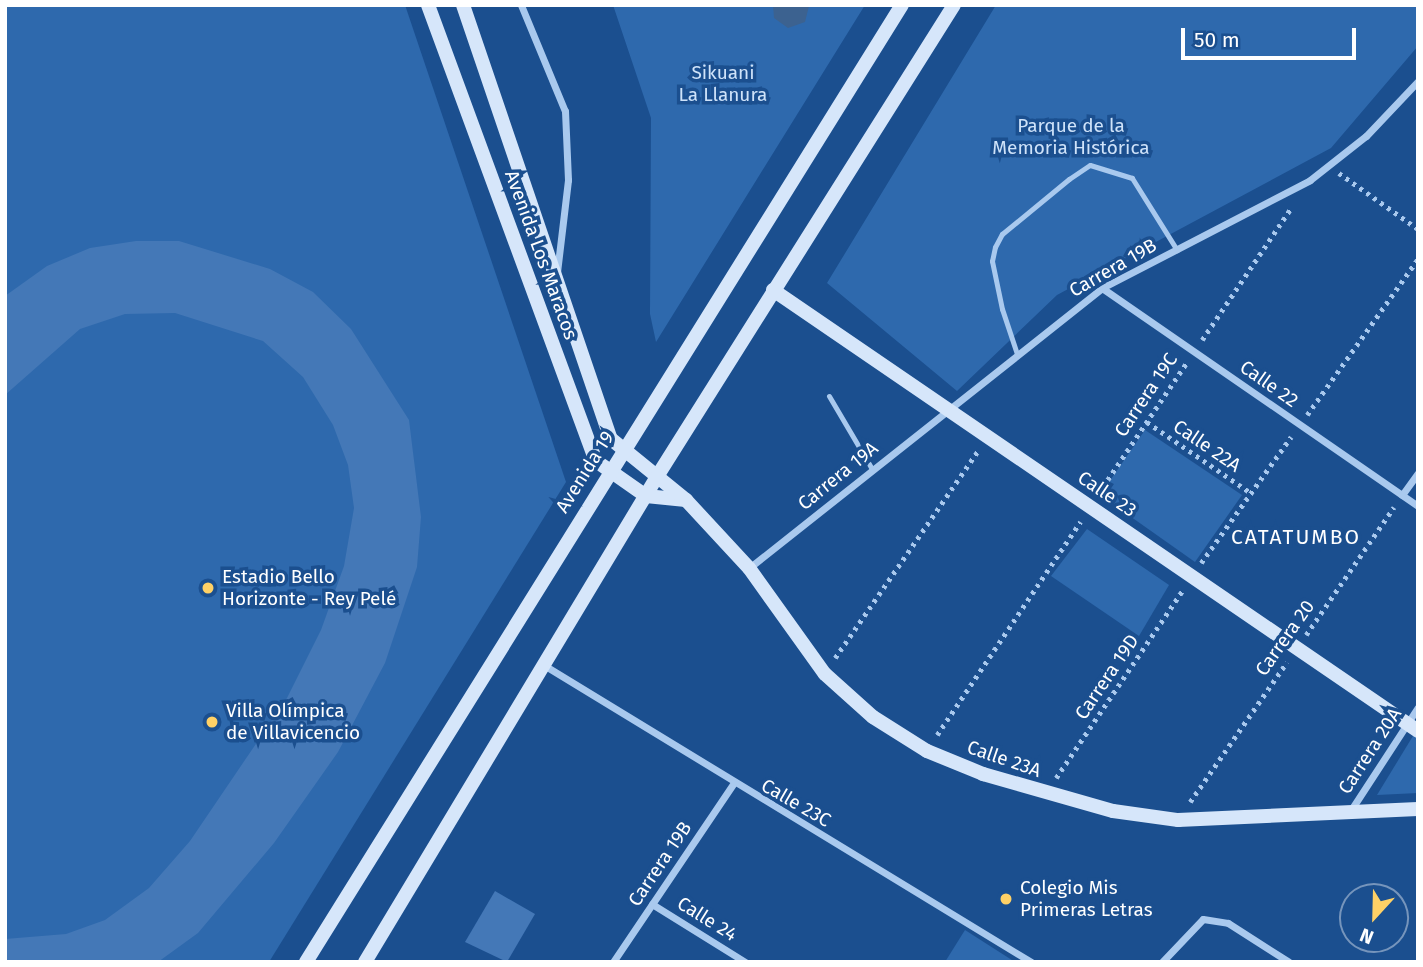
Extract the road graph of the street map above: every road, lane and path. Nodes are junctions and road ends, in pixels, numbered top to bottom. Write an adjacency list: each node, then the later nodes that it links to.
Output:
1 (428, 5): 22 (street, Avenida Los Maracos)
2 (463, 5): 11 (street, Avenida Los Maracos)
3 (521, 5): 11 (street)
4 (902, 5): 20 (street, Avenida 19)
5 (954, 5): 13 (street)
6 (1418, 80): 7 (street)
7 (1329, 166): 8 (street); 9 (path)
8 (1310, 180): 10 (street, Carrera 19B); 14 (path, Carrera 19C)
9 (1418, 229)
10 (1177, 250): 12 (street, Carrera 19B); 15 (lane)
11 (556, 281): 20 (street, Avenida Los Maracos)
12 (1102, 288): 14 (street, Calle 22); 15 (street, Carrera 19B)
13 (774, 290): 17 (street, Calle 23); 24 (street)
14 (1195, 350): 18 (path, Carrera 19C); 26 (street, Calle 22)
15 (1017, 354): 17 (street, Carrera 19B)
16 (829, 396): 21 (lane)
17 (947, 409): 19 (street, Calle 23); 21 (street, Carrera 19A)
18 (1147, 422): 25 (path, Calle 22A); 29 (path, Carrera 19C)
19 (988, 437): 29 (street, Calle 23); 35 (path)
20 (623, 448): 22 (street, Avenida 19); 24 (street, Avenida Los Maracos)
21 (872, 469): 31 (street, Carrera 19A)
22 (609, 470): 27 (street, Avenida Los Maracos); 45 (street, Avenida 19)
23 (1418, 473): 26 (street)
24 (658, 475): 27 (street); 28 (street, Calle 23A)
25 (1251, 493)
26 (1402, 495): 30 (street, Calle 22); 33 (path, Carrera 20)
27 (646, 496): 28 (street); 34 (street)
28 (685, 500): 31 (street, Calle 23A)
29 (1090, 506): 32 (street, Calle 23); 38 (path, Carrera 19C)
30 (1418, 506)
31 (749, 568): 35 (street, Calle 23A)
32 (1192, 576): 33 (street, Calle 23); 40 (path, Carrera 19D)
33 (1297, 648): 37 (street, Calle 23); 43 (path, Carrera 20)
34 (547, 667): 39 (street, Calle 23C); 46 (street)
35 (825, 674): 38 (street, Calle 23A)
36 (1418, 708): 37 (street, Carrera 20A)
37 (1412, 727): 42 (street, Carrera 20A)
38 (927, 751): 40 (street, Calle 23A)
39 (733, 784): 44 (street, Carrera 19B); 49 (street, Calle 23C)
40 (1046, 793): 43 (street, Calle 23A)
41 (1418, 809): 42 (street, Calle 23A)
42 (1349, 813): 43 (street, Calle 23A)
43 (1178, 820)
44 (652, 904): 47 (street, Carrera 19B); 48 (street, Calle 24)
45 (306, 962)
46 (365, 962)
47 (613, 962)
48 (745, 962)
49 (1031, 962)
50 (1163, 962): 51 (street)
51 (1289, 962)

